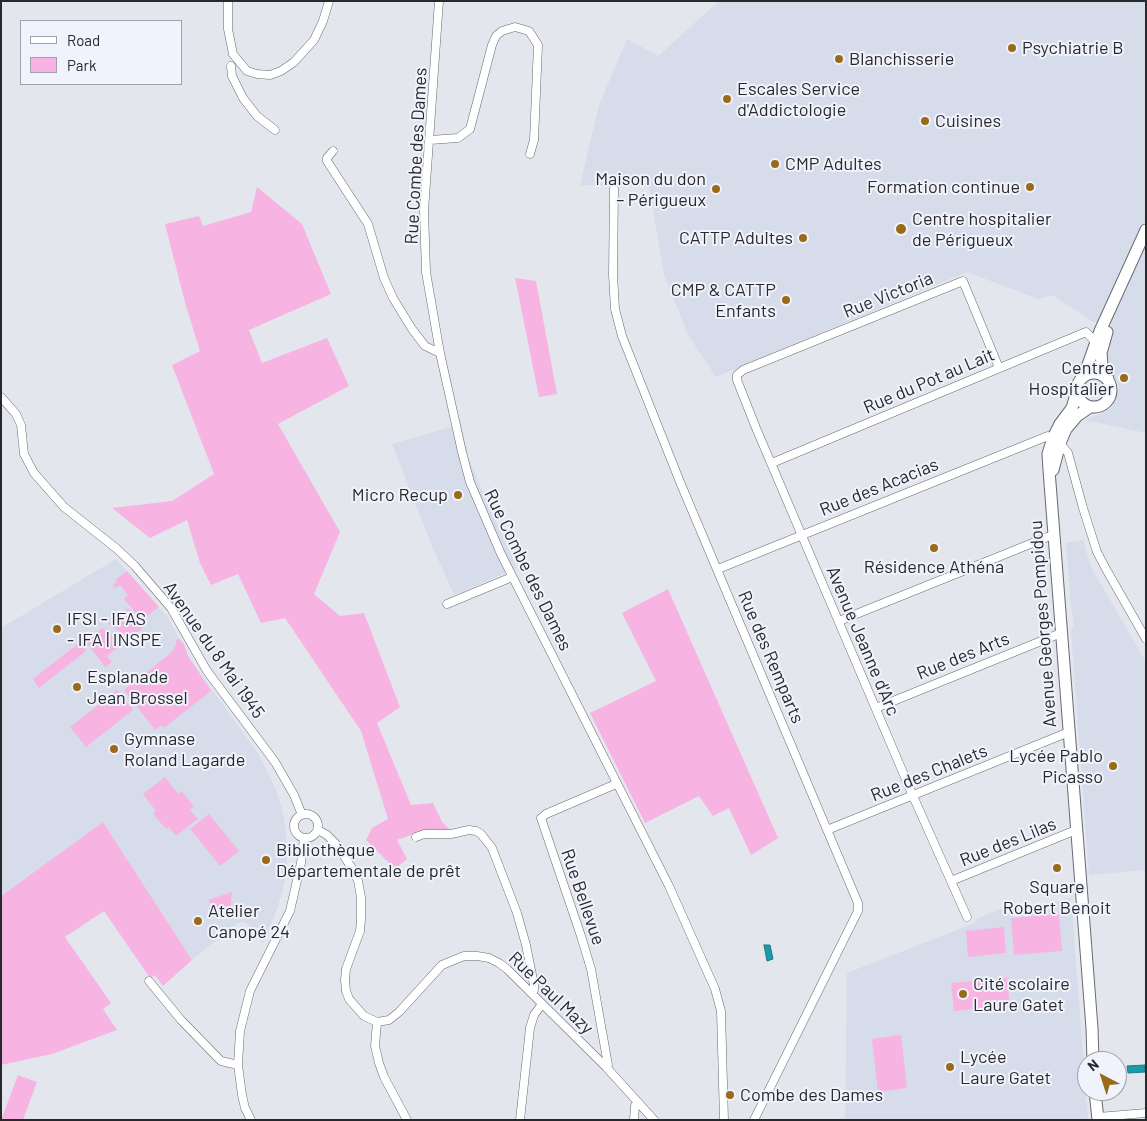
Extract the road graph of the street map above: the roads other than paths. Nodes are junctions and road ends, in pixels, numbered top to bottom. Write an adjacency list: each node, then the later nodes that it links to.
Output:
1 (228, 1): 2 (street)
2 (329, 1)
3 (439, 1): 6 (street, Rue Combe des Dames)
4 (230, 66): 5 (street)
5 (275, 130)
6 (430, 140): 8 (street); 13 (street, Rue Combe des Dames)
7 (334, 150): 13 (street)
8 (530, 154)
9 (614, 188): 25 (street, Rue des Remparts)
10 (1146, 230): 11 (main road)
11 (1127, 274): 12 (main road); 17 (main road)
12 (1095, 342): 14 (street, Rue du Pot au Lait); 16 (main road)
13 (440, 353): 26 (street, Rue Combe des Dames)
14 (999, 368): 15 (street, Rue Victoria); 22 (street, Rue du Pot au Lait)
15 (737, 375): 22 (street, Avenue Jeanne d'Arc)
16 (1084, 376): 17 (main road); 18 (main road)
17 (1108, 379): 20 (main road)
18 (1077, 390): 20 (main road); 21 (main road, Avenue Georges Pompidou)
19 (1, 397): 35 (street, Avenue du 8 Mai 1945)
20 (1090, 406): 21 (main road, Avenue Georges Pompidou)
21 (1057, 440): 23 (main road, Avenue Georges Pompidou); 24 (street, Rue des Acacias); 30 (street)
22 (772, 463): 24 (street, Avenue Jeanne d'Arc)
23 (1054, 534): 28 (street); 29 (main road, Avenue Georges Pompidou)
24 (802, 535): 25 (street, Rue des Acacias); 28 (street, Avenue Jeanne d'Arc)
25 (718, 569): 37 (street, Rue des Remparts)
26 (512, 578): 27 (street); 33 (street, Rue Combe des Dames)
27 (447, 604)
28 (839, 621): 31 (street, Avenue Jeanne d'Arc)
29 (1061, 633): 31 (street, Rue des Arts); 32 (main road, Avenue Georges Pompidou)
30 (1146, 639)
31 (876, 708): 34 (street, Avenue Jeanne d'Arc)
32 (1069, 732): 34 (street, Rue des Chalets); 38 (main road, Avenue Georges Pompidou)
33 (616, 784): 49 (street, Rue Bellevue); 59 (street, Rue Combe des Dames)
34 (913, 796): 37 (street, Rue des Chalets); 41 (street, Avenue Jeanne d'Arc)
35 (302, 815): 36 (street); 40 (street)
36 (318, 830): 40 (street); 46 (street)
37 (828, 830): 60 (street, Rue des Remparts)
38 (1076, 830): 41 (street, Rue des Lilas); 47 (main road, Avenue Georges Pompidou)
39 (416, 837): 44 (street)
40 (304, 838): 48 (street)
41 (951, 882): 42 (street, Avenue Jeanne d'Arc)
42 (967, 917)
43 (149, 981): 48 (street)
44 (531, 993): 45 (street, Rue Paul Mazy); 46 (street, Rue Paul Mazy)
45 (542, 1004): 49 (street, Rue Paul Mazy); 56 (street)
46 (377, 1022): 55 (street)
47 (1093, 1051)
48 (238, 1066): 54 (street)
49 (606, 1067): 51 (street, Rue Paul Mazy)
50 (1096, 1101): 53 (main road)
51 (638, 1102): 57 (street); 58 (street, Rue Paul Mazy)
52 (1146, 1113): 53 (street)
53 (1098, 1119)
54 (251, 1120)
55 (407, 1120)
56 (520, 1120)
57 (634, 1120)
58 (654, 1120)
59 (724, 1120)
60 (754, 1120)

